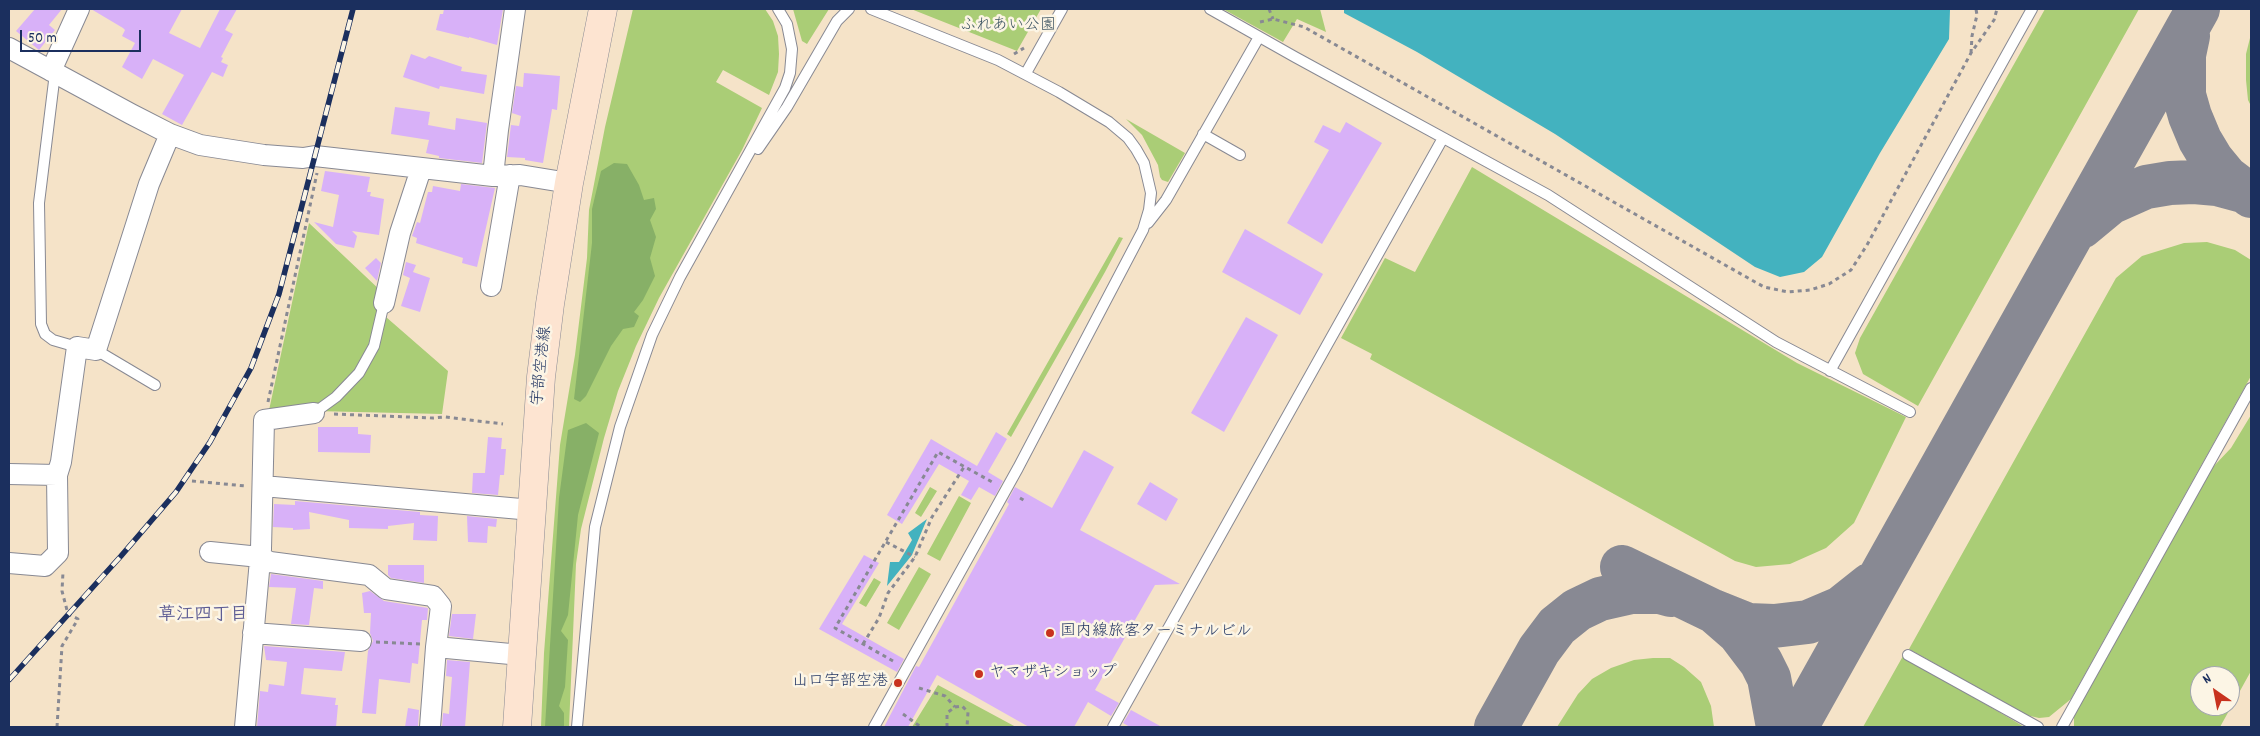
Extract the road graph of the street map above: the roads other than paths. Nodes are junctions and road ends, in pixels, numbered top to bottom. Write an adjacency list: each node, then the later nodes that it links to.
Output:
1 (79, 9): 12 (street)
2 (515, 9): 19 (street)
3 (603, 9): 20 (main road, 宇部空港線)
4 (778, 9): 21 (lane)
5 (849, 9): 21 (lane)
6 (871, 9): 13 (lane)
7 (1062, 9): 13 (lane)
8 (1210, 9): 10 (lane)
9 (2032, 9): 26 (lane)
10 (1259, 37): 15 (lane); 16 (lane)
11 (9, 48): 12 (street)
12 (53, 72): 14 (street); 25 (lane)
13 (1026, 73): 22 (lane)
14 (170, 134): 18 (street); 25 (street)
15 (1203, 134): 17 (lane); 22 (lane)
16 (1443, 138): 26 (lane); 48 (lane)
17 (1240, 155)
18 (422, 169): 19 (street); 24 (street)
19 (502, 176): 20 (street); 23 (street)
20 (569, 183): 34 (main road, 宇部空港線)
21 (732, 187): 46 (lane)
22 (1143, 230): 47 (lane)
23 (491, 286)
24 (384, 303): 30 (lane)
25 (86, 348): 27 (lane); 32 (street)
26 (1830, 371): 29 (lane)
27 (155, 385)
28 (2251, 388): 50 (lane)
29 (1910, 412)
30 (314, 413): 33 (street)
31 (9, 474): 32 (street)
32 (56, 475): 37 (street)
33 (263, 486): 34 (street); 36 (street)
34 (532, 510): 41 (main road, 宇部空港線)
35 (210, 552): 36 (street)
36 (260, 557): 38 (street); 40 (street)
37 (9, 564)
38 (253, 633): 39 (street); 43 (street)
39 (361, 641)
40 (437, 646): 41 (street); 44 (street)
41 (521, 655): 45 (main road, 宇部空港線)
42 (1908, 655): 49 (lane)
43 (245, 727)
44 (430, 727)
45 (517, 727)
46 (577, 727)
47 (874, 727)
48 (1114, 727)
49 (2038, 727)
50 (2062, 727)

